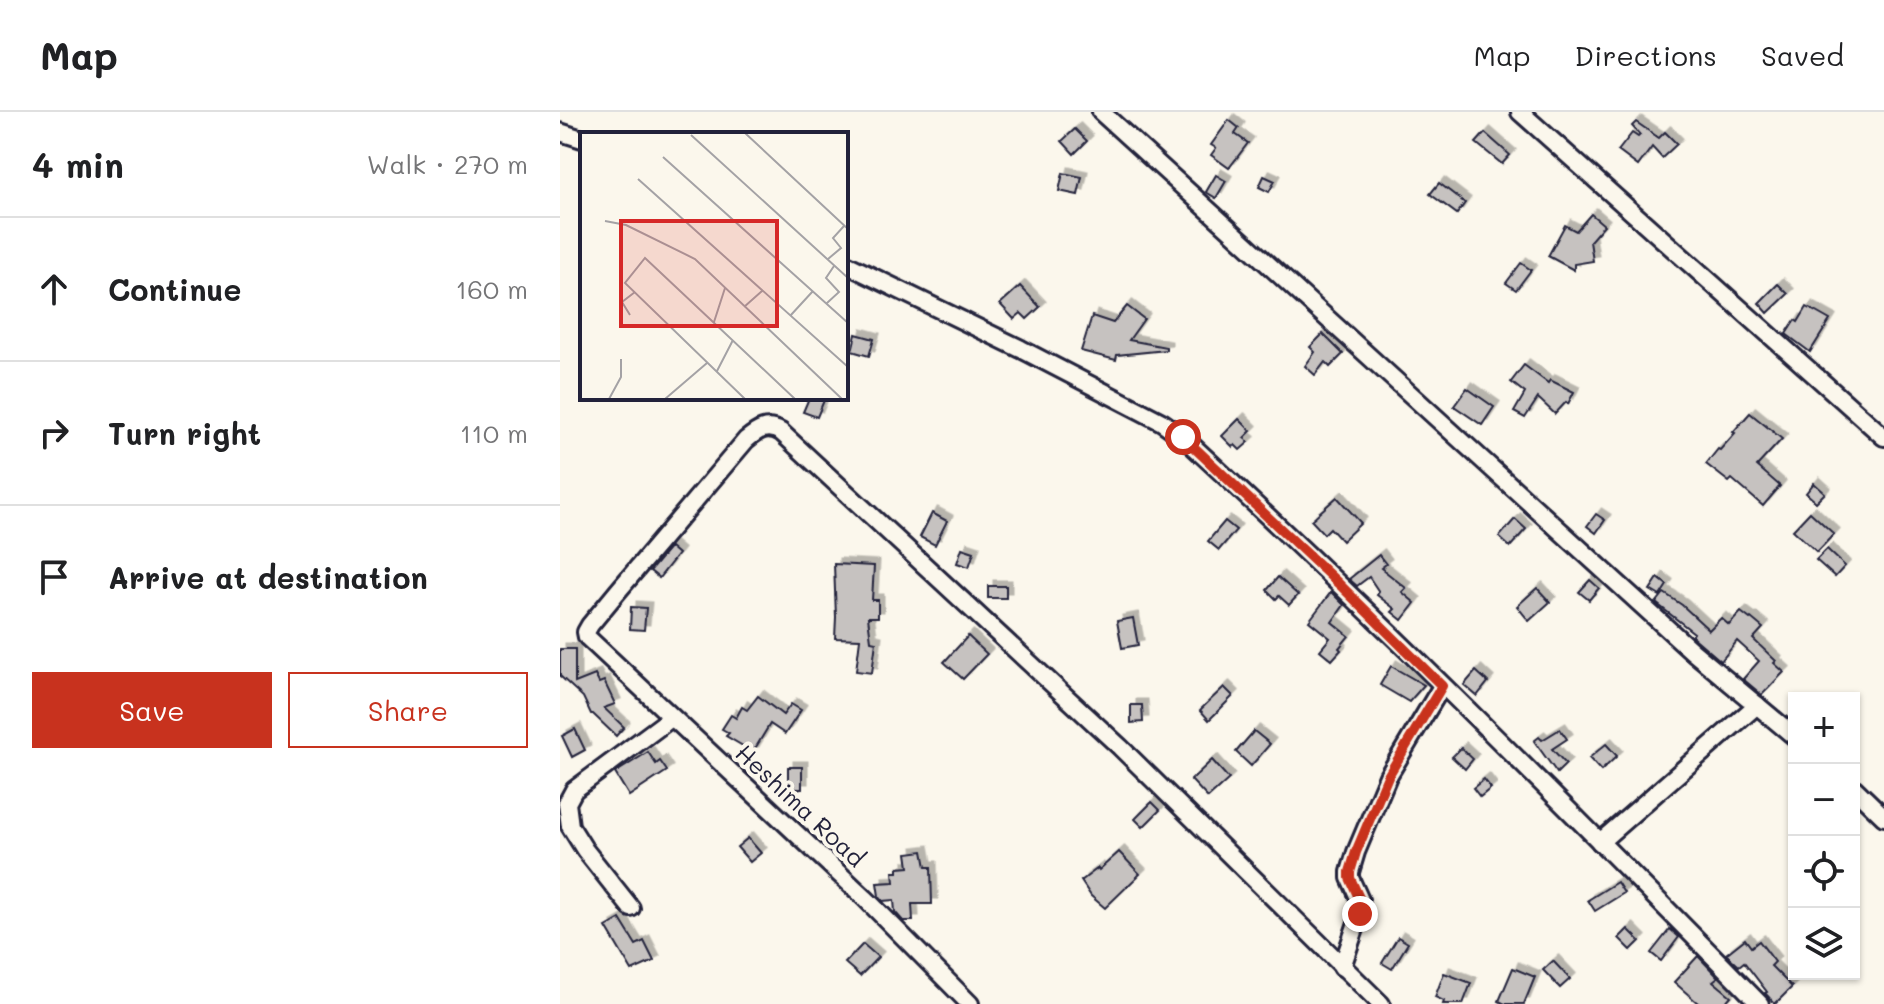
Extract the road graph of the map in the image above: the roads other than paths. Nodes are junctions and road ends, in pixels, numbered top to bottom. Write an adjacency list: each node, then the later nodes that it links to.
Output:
1 (1101, 112): 8 (street)
2 (1520, 112): 6 (street)
3 (560, 132): 4 (street)
4 (580, 138)
5 (848, 265): 7 (street)
6 (1884, 437)
7 (1442, 686): 13 (street); 15 (street)
8 (1757, 705): 10 (street); 13 (street)
9 (671, 718): 14 (street); 15 (street, Heshima Road); 16 (street, Heshima Road)
10 (1788, 731)
11 (1860, 794): 12 (street)
12 (1884, 817)
13 (1600, 842): 18 (street)
14 (631, 908)
15 (1342, 967): 17 (street)
16 (970, 1004)
17 (1381, 1004)
18 (1760, 1004)

